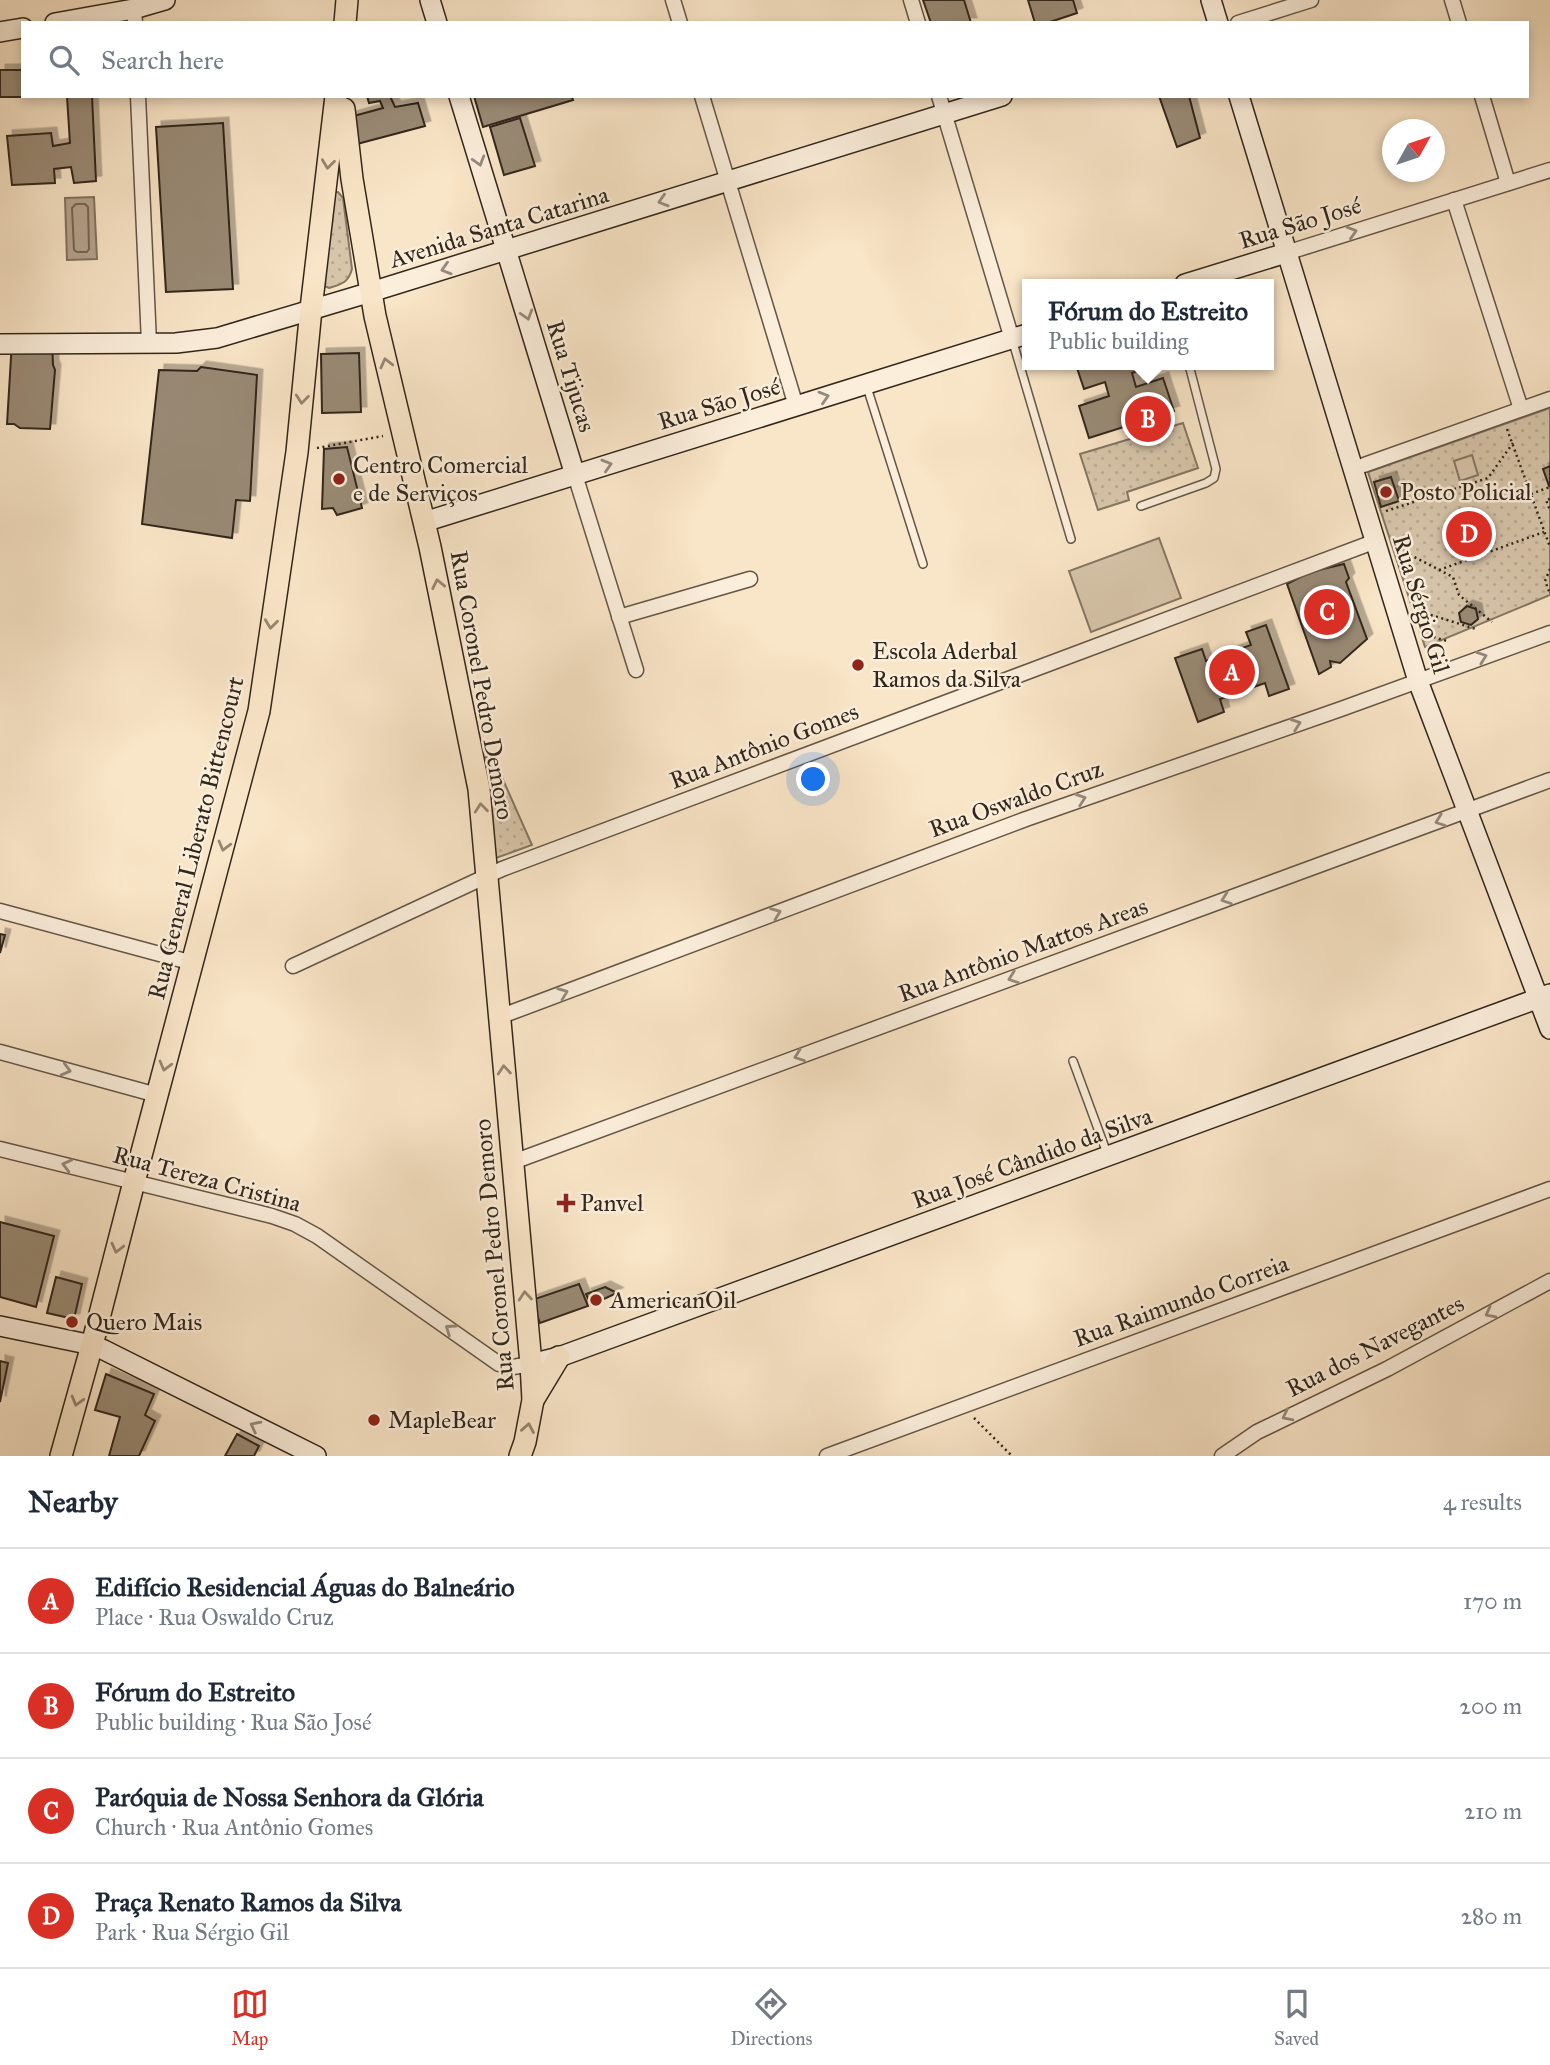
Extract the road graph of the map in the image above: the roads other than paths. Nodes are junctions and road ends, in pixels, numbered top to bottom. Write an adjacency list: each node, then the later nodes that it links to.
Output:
1 (165, 0): 9 (street)
2 (347, 0): 11 (main road)
3 (430, 0): 12 (street)
4 (673, 0): 13 (street)
5 (911, 0): 14 (street)
6 (1211, 0): 15 (street)
7 (1311, 0): 16 (street)
8 (1452, 0): 17 (street)
9 (134, 16): 10 (street)
10 (78, 21)
11 (345, 21)
12 (436, 21)
13 (679, 21)
14 (917, 21)
15 (1216, 21)
16 (1244, 21)
17 (1458, 21)
18 (21, 28): 19 (street)
19 (0, 32)
20 (138, 98): 39 (street)
21 (336, 98): 37 (main road, Rua General Liberato Bittencourt, one-way to 37)
22 (343, 98): 36 (main road, Rua Coronel Pedro Demoro)
23 (460, 98): 33 (street, Rua Tijucas, one-way to 33)
24 (703, 98): 30 (street)
25 (989, 98): 28 (street, Avenida Santa Catarina)
26 (1241, 98): 34 (street, Rua Sérgio Gil)
27 (1483, 98): 31 (street)
28 (942, 105): 30 (street, Avenida Santa Catarina); 38 (street)
29 (1550, 170): 31 (street, Rua São José)
30 (728, 181): 33 (street, Avenida Santa Catarina, one-way to 33); 45 (street)
31 (1508, 183): 32 (street, Rua São José)
32 (1454, 200): 34 (street, Rua São José, one-way to 32); 46 (street)
33 (506, 250): 36 (street, Avenida Santa Catarina, one-way to 36); 48 (street, Rua Tijucas, one-way to 48)
34 (1286, 253): 35 (street, Rua São José); 52 (street, Rua Sérgio Gil)
35 (1201, 279)
36 (371, 292): 37 (street, Avenida Santa Catarina); 50 (main road, Rua Coronel Pedro Demoro, one-way to 36)
37 (311, 309): 39 (street, Avenida Santa Catarina); 63 (main road, Rua General Liberato Bittencourt, one-way to 63)
38 (1019, 336): 43 (street, Rua São José)
39 (149, 343): 40 (street, Avenida Santa Catarina)
40 (0, 344)
41 (1028, 370): 51 (lane)
42 (1190, 370): 49 (lane)
43 (866, 384): 45 (street, Rua São José, one-way to 43); 53 (lane)
44 (1550, 399): 46 (street)
45 (796, 406): 48 (street, Rua São José, one-way to 45)
46 (1521, 409): 47 (street)
47 (1364, 465)
48 (575, 475): 50 (street, Rua São José); 55 (street, Rua Tijucas)
49 (1141, 506)
50 (424, 522): 61 (main road, Rua Coronel Pedro Demoro, one-way to 50)
51 (1071, 540)
52 (1383, 543): 58 (street, Rua Sérgio Gil); 61 (street, Rua Antônio Gomes)
53 (923, 564)
54 (750, 579): 55 (street)
55 (619, 617): 57 (street, Rua Tijucas)
56 (1550, 632): 58 (street, Rua Oswaldo Cruz, one-way to 56)
57 (636, 670)
58 (1418, 681): 60 (street, Rua Sérgio Gil); 66 (street, Rua Oswaldo Cruz, one-way to 58)
59 (1550, 780): 60 (street, Rua Antônio Mattos Areas)
60 (1468, 810): 65 (street, Rua Sérgio Gil); 73 (street, Rua Antônio Mattos Areas, one-way to 73)
61 (487, 876): 64 (street, Rua Antônio Gomes); 66 (main road, Rua Coronel Pedro Demoro)
62 (0, 911): 63 (street)
63 (193, 963): 70 (main road, Rua General Liberato Bittencourt, one-way to 70)
64 (293, 966)
65 (1544, 996): 67 (street, Rua Sérgio Gil); 72 (street, Rua José Cândido da Silva)
66 (499, 1017): 73 (main road, Rua Coronel Pedro Demoro, one-way to 66)
67 (1550, 1029)
68 (0, 1052): 70 (street, one-way to 70)
69 (1073, 1061): 72 (lane)
70 (157, 1095): 74 (main road, Rua General Liberato Bittencourt)
71 (0, 1149): 74 (street, Rua Tereza Cristina, one-way to 71)
72 (1108, 1156): 79 (street, Rua José Cândido da Silva)
73 (513, 1162): 80 (main road, Rua Coronel Pedro Demoro, one-way to 73)
74 (134, 1182): 78 (main road, Rua General Liberato Bittencourt, one-way to 78); 80 (street, Rua Tereza Cristina, one-way to 74)
75 (1550, 1189): 85 (street, Rua Raimundo Correia)
76 (1550, 1281): 86 (street, Rua dos Navegantes, one-way to 86)
77 (0, 1326): 78 (street)
78 (92, 1346): 82 (main road, Rua General Liberato Bittencourt, one-way to 82); 83 (street, one-way to 78)
79 (559, 1357): 80 (street, Rua José Cândido da Silva); 81 (main road)
80 (531, 1364): 81 (main road, Rua Coronel Pedro Demoro)
81 (533, 1400): 84 (main road, Rua Coronel Pedro Demoro, one-way to 81)
82 (61, 1456)
83 (316, 1456)
84 (520, 1456)
85 (827, 1456)
86 (1222, 1456)

